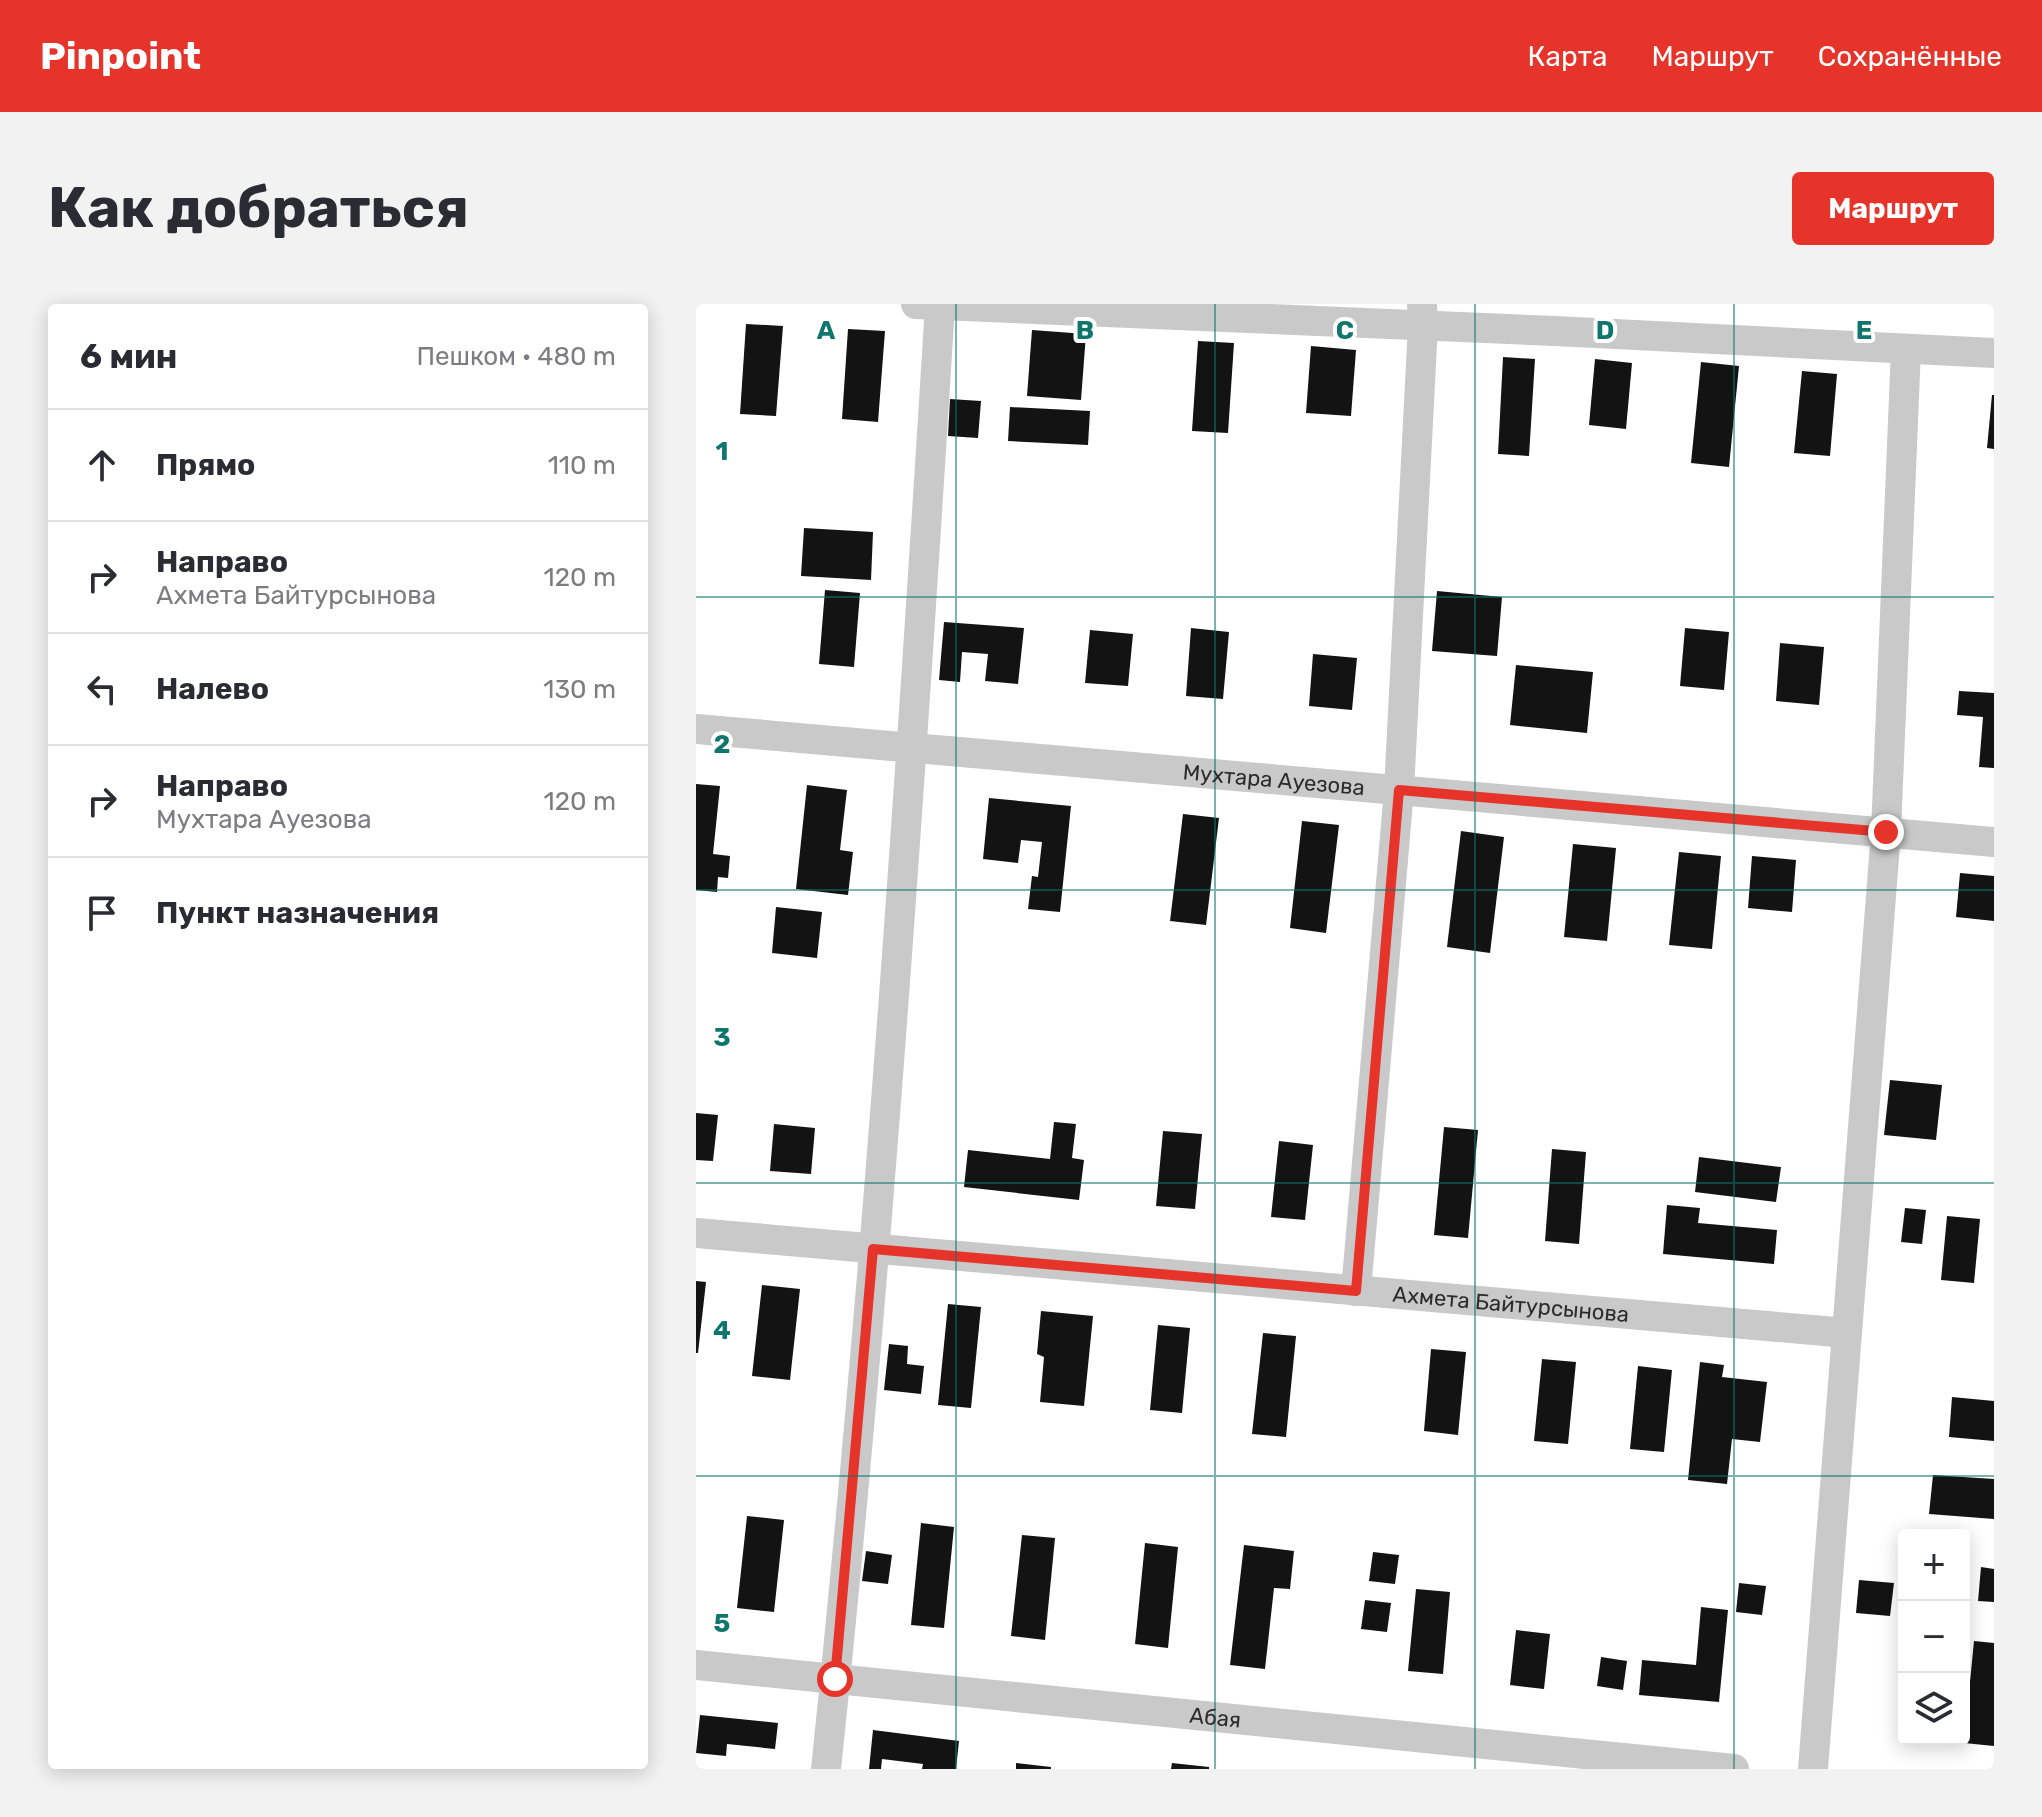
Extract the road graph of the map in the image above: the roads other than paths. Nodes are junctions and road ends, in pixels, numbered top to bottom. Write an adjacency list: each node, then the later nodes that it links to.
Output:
1 (916, 304): 2 (street)
2 (940, 305): 3 (street); 7 (street)
3 (1423, 315): 4 (street); 8 (street)
4 (1906, 349): 5 (street); 9 (street)
5 (1994, 353)
6 (696, 729): 7 (street, Мухтара Ауезова)
7 (913, 748): 8 (street, Мухтара Ауезова); 12 (street)
8 (1399, 790): 9 (street, Мухтара Ауезова); 13 (street)
9 (1886, 832): 10 (street, Мухтара Ауезова); 14 (street)
10 (1994, 842)
11 (696, 1233): 12 (street, Ахмета Байтурсынова)
12 (873, 1249): 13 (street, Ахмета Байтурсынова); 16 (street)
13 (1356, 1291): 14 (street, Ахмета Байтурсынова)
14 (1847, 1333): 19 (street)
15 (696, 1665): 16 (street, Абая)
16 (835, 1679): 17 (street); 18 (street, Абая)
17 (826, 1769)
18 (1734, 1769)
19 (1813, 1769)

